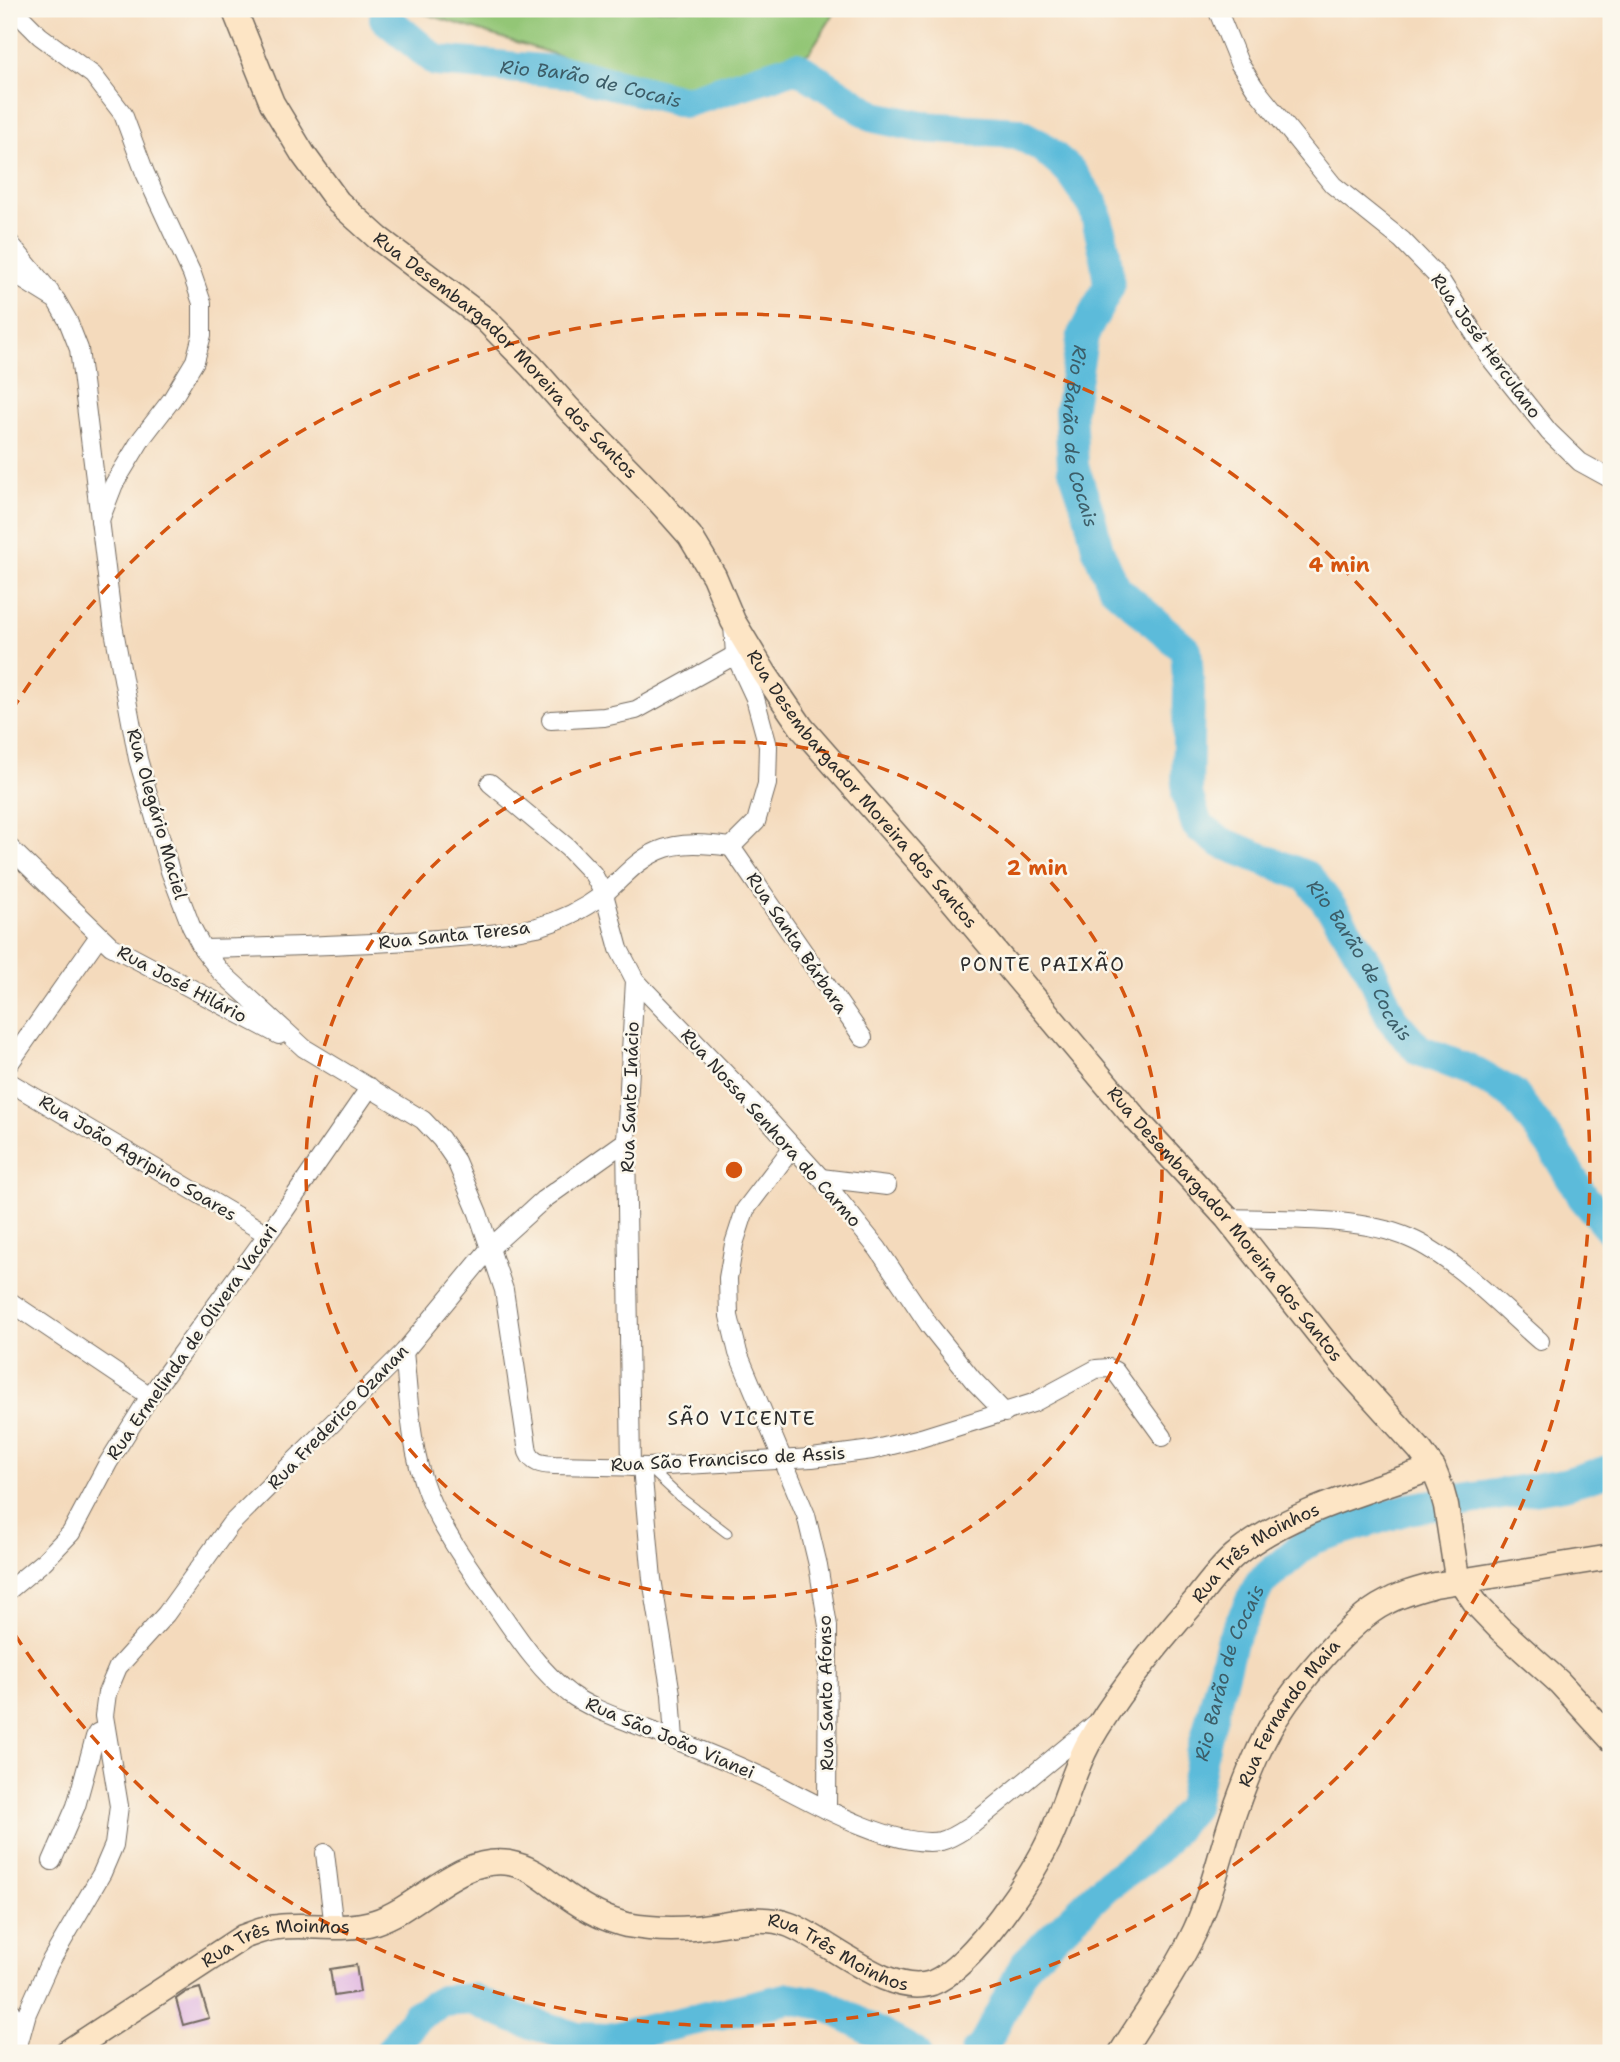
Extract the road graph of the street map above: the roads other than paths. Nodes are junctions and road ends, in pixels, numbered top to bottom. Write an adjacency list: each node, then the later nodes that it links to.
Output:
1 (13, 9): 8 (street)
2 (234, 9): 9 (street, Rua Desembargador Moreira dos Santos)
3 (1217, 9): 7 (street, Rua José Herculano)
4 (9, 242): 6 (street, Rua Olegário Maciel)
5 (9, 271): 6 (street)
6 (56, 300): 8 (street, Rua Olegário Maciel)
7 (1611, 479)
8 (99, 523): 17 (street, Rua Olegário Maciel)
9 (733, 621): 10 (street); 28 (street, Rua Desembargador Moreira dos Santos)
10 (735, 655): 11 (street); 13 (street)
11 (551, 720)
12 (490, 783): 15 (street, Rua Santo Inácio)
13 (731, 847): 15 (street, Rua Santa Teresa); 19 (street, Rua Santa Bárbara)
14 (9, 848): 16 (street, Rua José Hilário)
15 (604, 894): 17 (street, Rua Santa Teresa); 18 (street, Rua Santo Inácio)
16 (99, 936): 20 (street, Rua José Hilário); 21 (street)
17 (203, 949): 20 (street, Rua Olegário Maciel)
18 (635, 980): 24 (street, Rua Santo Inácio); 25 (street, Rua Nossa Senhora do Carmo)
19 (863, 1038)
20 (304, 1048): 23 (street, Rua Olegário Maciel)
21 (9, 1064)
22 (9, 1082): 29 (street, Rua João Agripino Soares)
23 (370, 1087): 29 (street, Rua Ermelinda de Olivera Vacari); 30 (street, Rua Olegário Maciel)
24 (626, 1141): 30 (street, Rua Frederico Ozanan); 39 (street, Rua Santo Inácio)
25 (792, 1148): 26 (street, Rua Nossa Senhora do Carmo); 38 (street, Rua Santo Afonso)
26 (821, 1178): 27 (street); 35 (street, Rua Nossa Senhora do Carmo)
27 (887, 1186)
28 (1227, 1218): 32 (street); 40 (street, Rua Desembargador Moreira dos Santos)
29 (267, 1234): 34 (street, Rua Ermelinda de Olivera Vacari)
30 (491, 1247): 33 (street, Rua Frederico Ozanan); 37 (street, Rua Olegário Maciel)
31 (9, 1301): 34 (street)
32 (1540, 1341)
33 (404, 1352): 46 (street, Rua Frederico Ozanan); 48 (street, Rua São João Vianei)
34 (150, 1396): 44 (street, Rua Ermelinda de Olivera Vacari)
35 (1005, 1413): 36 (street, Rua São Francisco de Assis); 38 (street, Rua São Francisco de Assis)
36 (1163, 1437)
37 (528, 1451): 39 (street, Rua São Francisco de Assis)
38 (783, 1460): 39 (street, Rua São Francisco de Assis); 49 (street, Rua Santo Afonso)
39 (640, 1467): 41 (lane); 48 (street, Rua Santo Inácio)
40 (1433, 1468): 43 (street, Rua Desembargador Moreira dos Santos); 45 (street, Rua Três Moinhos)
41 (727, 1533)
42 (1611, 1557): 43 (street, Rua Fernando Maia)
43 (1457, 1572): 47 (street, Rua Desembargador Moreira dos Santos); 57 (street, Rua Fernando Maia)
44 (9, 1590)
45 (1107, 1714): 49 (street, Rua São João Vianei); 52 (street, Rua Três Moinhos)
46 (104, 1730): 51 (street, Rua Frederico Ozanan); 54 (street, Rua Frederico Ozanan)
47 (1611, 1739)
48 (674, 1740): 49 (street, Rua São João Vianei)
49 (827, 1810)
50 (325, 1853): 52 (street)
51 (52, 1861)
52 (334, 1928): 56 (street, Rua Três Moinhos)
53 (9, 2008): 54 (street)
54 (20, 2034): 55 (street, Rua Frederico Ozanan)
55 (16, 2053)
56 (66, 2053)
57 (1121, 2053)

